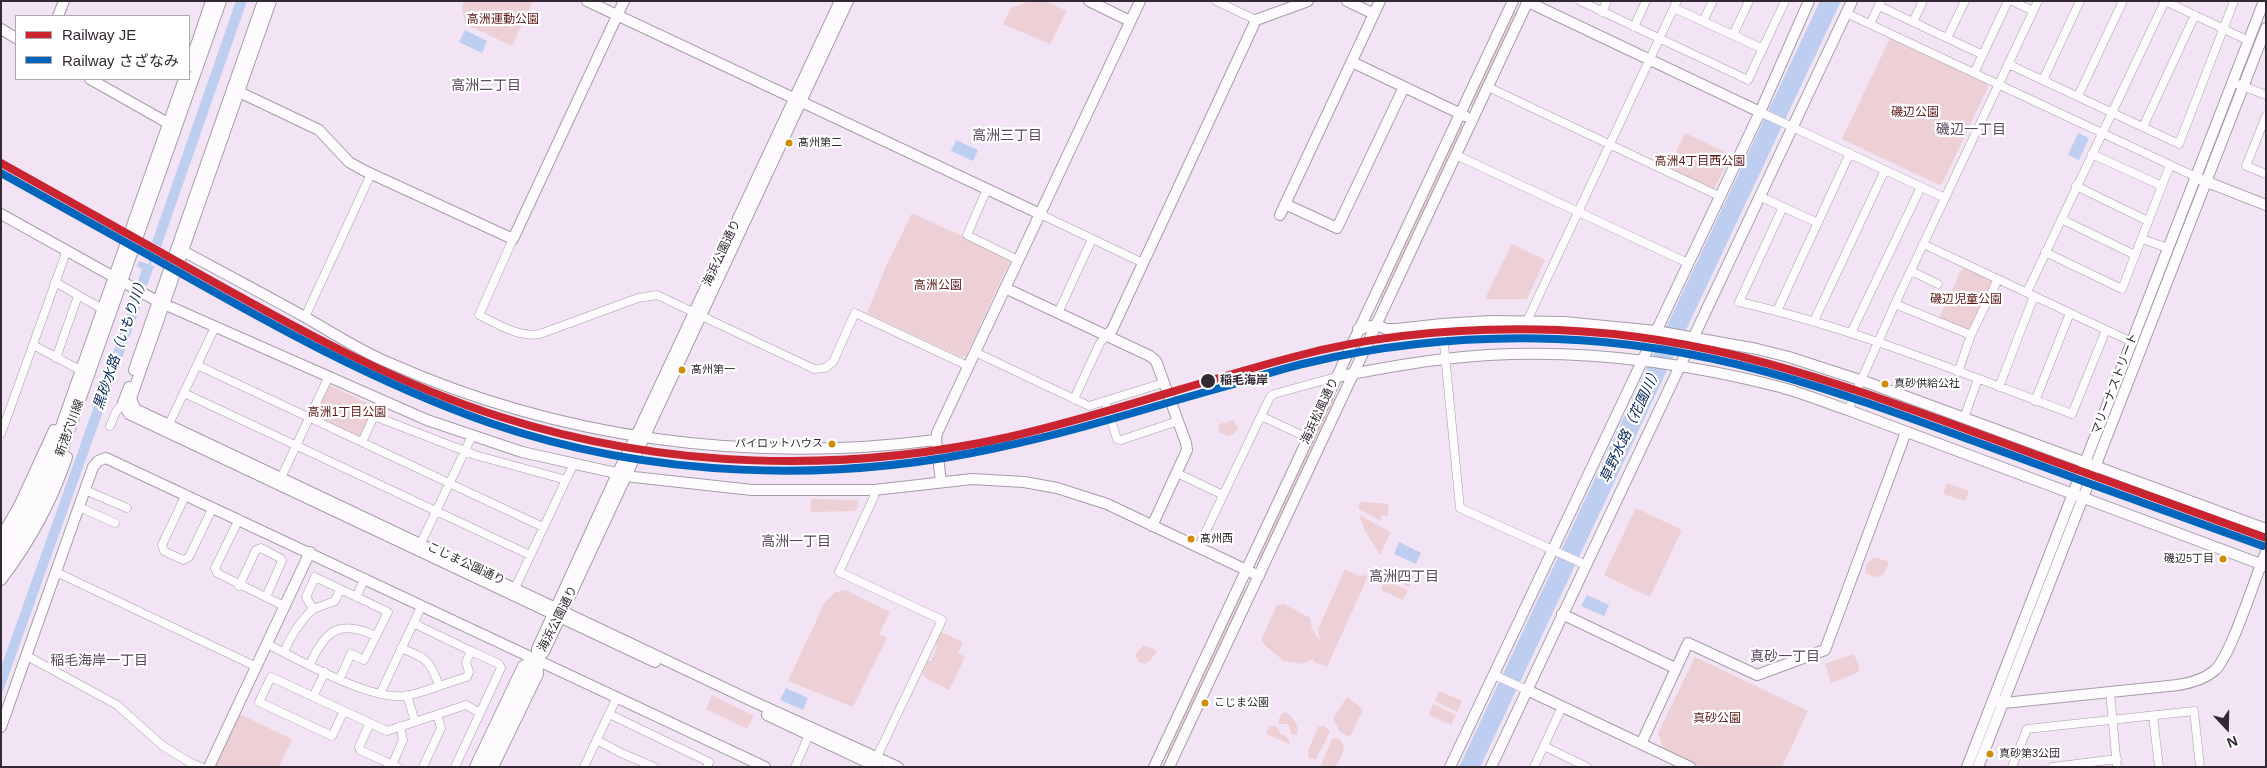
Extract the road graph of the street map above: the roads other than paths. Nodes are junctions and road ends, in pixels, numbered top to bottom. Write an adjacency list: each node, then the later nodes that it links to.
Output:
1 (64, 1): 41 (street)
2 (263, 1): 75 (street)
3 (271, 1): 75 (street)
4 (587, 1): 42 (street)
5 (624, 1): 42 (street)
6 (840, 1): 78 (street, 海浜公園通り)
7 (848, 1): 78 (street, 海浜公園通り)
8 (1089, 1): 45 (street)
9 (1140, 1): 45 (street)
10 (1216, 1): 44 (street)
11 (1308, 1): 44 (street)
12 (1347, 1): 40 (street)
13 (1380, 1): 40 (street)
14 (1513, 1): 81 (street, 海浜松風通り)
15 (1528, 1): 60 (street); 73 (street, 海浜松風通り)
16 (1580, 1): 38 (street)
17 (1607, 1): 38 (street)
18 (1646, 1): 49 (street)
19 (1713, 1): 46 (street)
20 (1749, 1): 53 (street)
21 (1785, 1): 58 (street)
22 (1809, 1): 79 (street)
23 (1852, 1): 39 (street)
24 (1923, 1): 47 (street)
25 (1965, 1): 55 (street)
26 (2008, 1): 59 (street)
27 (2012, 1): 37 (street)
28 (2038, 1): 37 (street)
29 (2080, 1): 69 (street)
30 (2123, 1): 77 (street)
31 (2165, 1): 43 (street); 80 (street)
32 (2234, 1): 52 (street)
33 (2264, 1): 57 (street, マリーナストリート)
34 (1880, 3): 47 (street); 48 (street)
35 (212, 4): 62 (street); 64 (street)
36 (1676, 4): 46 (street); 56 (street)
37 (2033, 11): 63 (street)
38 (1602, 12): 49 (street)
39 (1846, 13): 48 (street); 86 (street)
40 (1374, 14): 61 (street)
41 (58, 15)
42 (618, 15): 78 (street); 116 (street)
43 (2195, 15): 52 (street); 85 (street)
44 (1256, 20): 126 (street)
45 (1130, 21): 111 (street)
46 (1704, 21): 53 (street)
47 (1913, 22): 55 (street)
48 (1870, 24): 65 (street)
49 (1634, 27): 56 (street)
50 (2266, 28): 74 (street, マリーナストリート)
51 (1, 29): 54 (street)
52 (2224, 29): 57 (street); 85 (street)
53 (1733, 35): 58 (street)
54 (15, 37)
55 (1948, 38): 59 (street)
56 (1659, 39): 58 (street); 60 (street)
57 (2249, 41): 70 (street, マリーナストリート)
58 (1763, 49)
59 (1983, 55): 65 (street)
60 (1650, 59): 79 (street); 89 (street)
61 (1352, 62): 72 (street); 106 (street)
62 (190, 63)
63 (2008, 64): 69 (street); 71 (street)
64 (190, 71)
65 (1974, 73): 71 (street)
66 (92, 80): 84 (street)
67 (184, 80): 84 (street)
68 (187, 80): 84 (street)
69 (2043, 80): 77 (street)
70 (2232, 82): 74 (street); 97 (street, マリーナストリート)
71 (1998, 85): 87 (street); 105 (street)
72 (1404, 87): 81 (street); 106 (street)
73 (1488, 87): 83 (street, 海浜松風通り); 89 (street)
74 (2243, 87): 76 (street); 98 (street, マリーナストリート)
75 (236, 90): 95 (street); 121 (street)
76 (2266, 95)
77 (2078, 96): 80 (street)
78 (798, 101): 102 (street); 140 (street, 海浜公園通り)
79 (1760, 112): 86 (street); 103 (street)
80 (2112, 112): 85 (street); 87 (street)
81 (1461, 114): 83 (street); 149 (street, 海浜松風通り)
82 (2266, 116): 88 (street)
83 (1473, 119): 92 (street, 海浜松風通り)
84 (172, 125): 130 (street)
85 (2143, 127)
86 (1793, 128): 90 (street); 104 (street)
87 (2102, 133): 91 (street); 93 (street)
88 (2263, 134): 96 (street)
89 (1610, 144): 103 (street); 109 (street)
90 (1850, 154): 94 (street); 115 (street)
91 (2092, 154): 100 (street); 101 (street)
92 (1456, 155): 109 (street); 147 (street, 海浜松風通り)
93 (2170, 166): 97 (street); 101 (street)
94 (1885, 170): 99 (street); 145 (street)
95 (371, 174): 116 (street); 143 (street)
96 (2266, 174)
97 (2196, 178): 98 (street); 120 (street, マリーナストリート)
98 (2206, 182): 107 (street); 201 (street, マリーナストリート)
99 (1921, 186): 105 (street); 152 (street)
100 (2076, 186): 113 (street); 114 (street)
101 (2162, 186): 114 (street)
102 (988, 189): 111 (street); 125 (street)
103 (1720, 196): 127 (street)
104 (1759, 196): 108 (street); 155 (street)
105 (1945, 198): 119 (street)
106 (1285, 204): 112 (street)
107 (2266, 206)
108 (1783, 207): 115 (street); 139 (street)
109 (1578, 212): 127 (street); 144 (street)
110 (1, 214): 122 (street)
111 (1040, 214): 117 (street); 125 (street)
112 (1280, 215)
113 (2061, 219): 123 (street); 124 (street)
114 (2148, 221): 118 (street)
115 (1818, 223): 139 (street)
116 (513, 239): 140 (street)
117 (1092, 239): 126 (street); 141 (street)
118 (2142, 239): 120 (street); 124 (street)
119 (1923, 244): 128 (street); 129 (street)
120 (2168, 248): 157 (street, マリーナストリート)
121 (180, 249): 136 (street); 143 (street)
122 (67, 250): 130 (street); 131 (street)
123 (2045, 252): 124 (street); 134 (street)
124 (2135, 255)
125 (1018, 260): 133 (street)
126 (1143, 263): 154 (street)
127 (1688, 263): 151 (street)
128 (1910, 271): 132 (street); 137 (street)
129 (1998, 279): 134 (street); 153 (street)
130 (119, 280): 136 (street); 138 (street, 新港穴川線); 163 (street, 新港穴川線)
131 (54, 282): 135 (street); 158 (street)
132 (1938, 284)
133 (1005, 288): 141 (street); 159 (street)
134 (2030, 294): 142 (street); 175 (street)
135 (78, 296): 138 (street); 160 (street)
136 (161, 303): 148 (street); 181 (street); 188 (street, こじま公園通り)
137 (1895, 304): 153 (street); 156 (street)
138 (104, 310): 167 (street, 新港穴川線)
139 (1778, 311): 145 (street)
140 (698, 313): 165 (street); 193 (street, 海浜公園通り)
141 (1058, 313): 154 (street)
142 (2070, 313): 150 (street); 178 (street)
143 (304, 317): 193 (street)
144 (1527, 321): 146 (street); 151 (street)
145 (1814, 321): 152 (street)
146 (1442, 324): 147 (street); 161 (street)
147 (1377, 325): 149 (street); 169 (street, 海浜松風通り)
148 (215, 327): 164 (street); 171 (street)
149 (1358, 329): 170 (street, 海浜松風通り)
150 (2106, 330): 157 (street); 178 (street)
151 (1656, 331): 155 (street); 162 (street)
152 (1851, 333): 156 (street)
153 (1971, 335): 168 (street)
154 (1106, 336): 174 (street); 177 (street)
155 (1693, 336): 166 (street); 173 (street)
156 (1878, 342): 168 (street); 173 (street)
157 (2132, 342): 199 (street, マリーナストリート)
158 (33, 345): 160 (street); 191 (street)
159 (975, 352): 165 (street); 177 (street)
160 (56, 358): 167 (street)
161 (1446, 359): 162 (street); 169 (street); 227 (street)
162 (1642, 361): 166 (street); 227 (street)
163 (91, 365): 233 (street, 新港穴川線); 238 (street)
164 (197, 365): 176 (street); 185 (street)
165 (968, 366): 195 (street)
166 (1679, 366): 182 (street); 231 (street)
167 (82, 371): 223 (street); 226 (street, 新港穴川線)
168 (1958, 372): 172 (street)
169 (1354, 374): 170 (street); 236 (street, 海浜松風通り)
170 (1336, 377): 184 (street); 194 (street, 海浜松風通り)
171 (328, 378): 179 (street); 185 (street)
172 (1978, 379): 175 (street); 186 (street)
173 (1860, 380): 182 (street); 186 (street)
174 (1164, 383): 180 (street); 187 (street)
175 (1999, 387): 178 (street)
176 (184, 393): 188 (street); 197 (street)
177 (1074, 399): 180 (street)
178 (2035, 400)
179 (381, 401): 183 (street); 192 (street)
180 (1105, 401): 187 (street)
181 (123, 403): 189 (street); 205 (street, こじま公園通り)
182 (1848, 410): 190 (street)
183 (374, 416): 196 (street); 198 (street)
184 (1261, 416): 194 (street); 212 (street)
185 (309, 417): 196 (street); 197 (street)
186 (1964, 418): 199 (street)
187 (1178, 422): 202 (street)
188 (170, 424): 205 (street, こじま公園通り)
189 (110, 426)
190 (1906, 432): 211 (street); 259 (street)
191 (1, 434)
192 (472, 436): 198 (street); 200 (street)
193 (640, 436): 195 (street); 203 (street, 海浜公園通り)
194 (1308, 438): 234 (street, 海浜松風通り)
195 (936, 440): 206 (street)
196 (362, 442): 207 (street)
197 (296, 445): 205 (street); 217 (street)
198 (464, 451): 204 (street); 207 (street)
199 (2085, 463): 201 (street); 211 (street, マリーナストリート)
200 (573, 465): 203 (street); 204 (street)
201 (2096, 467): 213 (street, マリーナストリート); 222 (street)
202 (1178, 473): 212 (street); 220 (street)
203 (621, 475): 209 (street); 247 (street, 海浜公園通り)
204 (566, 480): 221 (street)
205 (279, 481): 224 (street, こじま公園通り)
206 (941, 482): 209 (street); 220 (street)
207 (449, 484): 217 (street); 221 (street)
208 (85, 490): 210 (street); 214 (street); 216 (street)
209 (874, 490): 287 (street)
210 (186, 494): 215 (street); 215 (street)
211 (2073, 494): 213 (street); 270 (street, マリーナストリート)
212 (1223, 495): 225 (street)
213 (2084, 498): 232 (street); 271 (street, マリーナストリート)
214 (79, 507): 219 (street); 235 (street)
215 (213, 507): 218 (street)
216 (127, 508)
217 (436, 511): 224 (street); 230 (street)
218 (238, 519): 228 (street); 239 (street)
219 (115, 523)
220 (1152, 526): 225 (street)
221 (543, 527): 230 (street)
222 (2266, 530)
223 (1, 537)
224 (419, 546): 240 (street, こじま公園通り); 247 (street, こじま公園通り)
225 (1198, 548): 234 (street)
226 (1, 550)
227 (1552, 550): 231 (street); 261 (street)
228 (310, 552): 237 (street); 245 (street)
229 (2266, 552): 232 (street)
230 (530, 555): 240 (street)
231 (1586, 565): 248 (street)
232 (2263, 565): 265 (street)
233 (1, 566)
234 (1245, 570): 236 (street); 291 (street, 海浜松風通り)
235 (56, 572): 255 (street); 258 (street)
236 (1259, 576): 305 (street, 海浜松風通り)
237 (365, 578): 243 (street); 244 (street)
238 (1, 580)
239 (239, 586): 242 (street); 242 (street)
240 (515, 588): 247 (street, こじま公園通り)
241 (340, 589): 243 (street); 246 (street); 246 (street)
242 (266, 597): 245 (street)
243 (356, 597): 250 (street)
244 (422, 605): 249 (street); 256 (street)
245 (284, 606): 251 (street)
246 (313, 609): 254 (street)
247 (558, 612): 256 (street, 海浜公園通り); 283 (street, こじま公園通り); 287 (street, こじま公園通り)
248 (1562, 614): 259 (street); 264 (street)
249 (413, 623): 252 (street); 253 (street)
250 (376, 636): 257 (street); 262 (street)
251 (267, 644): 254 (street); 258 (street)
252 (401, 648): 263 (street); 266 (street)
253 (471, 651): 263 (street); 274 (street)
254 (284, 652): 257 (street)
255 (27, 656): 282 (street); 292 (street)
256 (536, 660): 269 (street); 296 (street); 297 (street); 298 (street)
257 (310, 664): 260 (street)
258 (257, 667): 293 (street)
259 (1675, 668): 285 (street)
260 (325, 672): 262 (street); 268 (street)
261 (1494, 674): 264 (street); 306 (street)
262 (340, 678): 266 (street)
263 (439, 685): 267 (street)
264 (1527, 690): 272 (street); 307 (street)
265 (2110, 692): 271 (street); 278 (street)
266 (380, 694): 267 (street)
267 (407, 696): 279 (street)
268 (313, 697): 273 (street); 273 (street)
269 (617, 697): 275 (street); 302 (street)
270 (1993, 699): 271 (street); 311 (street, マリーナストリート)
271 (2004, 703): 312 (street, マリーナストリート)
272 (1562, 706): 285 (street); 286 (street)
273 (344, 711): 280 (street)
274 (480, 713): 276 (street); 295 (street)
275 (609, 714): 284 (street); 301 (street)
276 (437, 715): 279 (street); 294 (street)
277 (2153, 716): 278 (street); 315 (street); 316 (street)
278 (2112, 720): 289 (street); 313 (street)
279 (415, 722): 281 (street)
280 (370, 723): 281 (street); 290 (street)
281 (400, 726): 290 (street)
282 (1, 727)
283 (810, 734): 287 (street, こじま公園通り); 303 (street)
284 (597, 740): 299 (street); 300 (street)
285 (1641, 744): 288 (street)
286 (1544, 746): 308 (street); 309 (street)
287 (876, 763): 304 (street, こじま公園通り)
288 (1673, 763): 310 (street)
289 (2117, 763): 314 (street)
290 (395, 766)
291 (1157, 766)
292 (201, 767)
293 (209, 767)
294 (423, 767)
295 (455, 767)
296 (475, 767)
297 (486, 767)
298 (493, 767)
299 (584, 767)
300 (654, 767)
301 (706, 767)
302 (765, 767)
303 (795, 767)
304 (898, 767)
305 (1169, 767)
306 (1450, 767)
307 (1491, 767)
308 (1534, 767)
309 (1587, 767)
310 (1690, 767)
311 (1967, 767)
312 (1978, 767)
313 (2012, 767)
314 (2052, 767)
315 (2158, 767)
316 (2200, 767)

